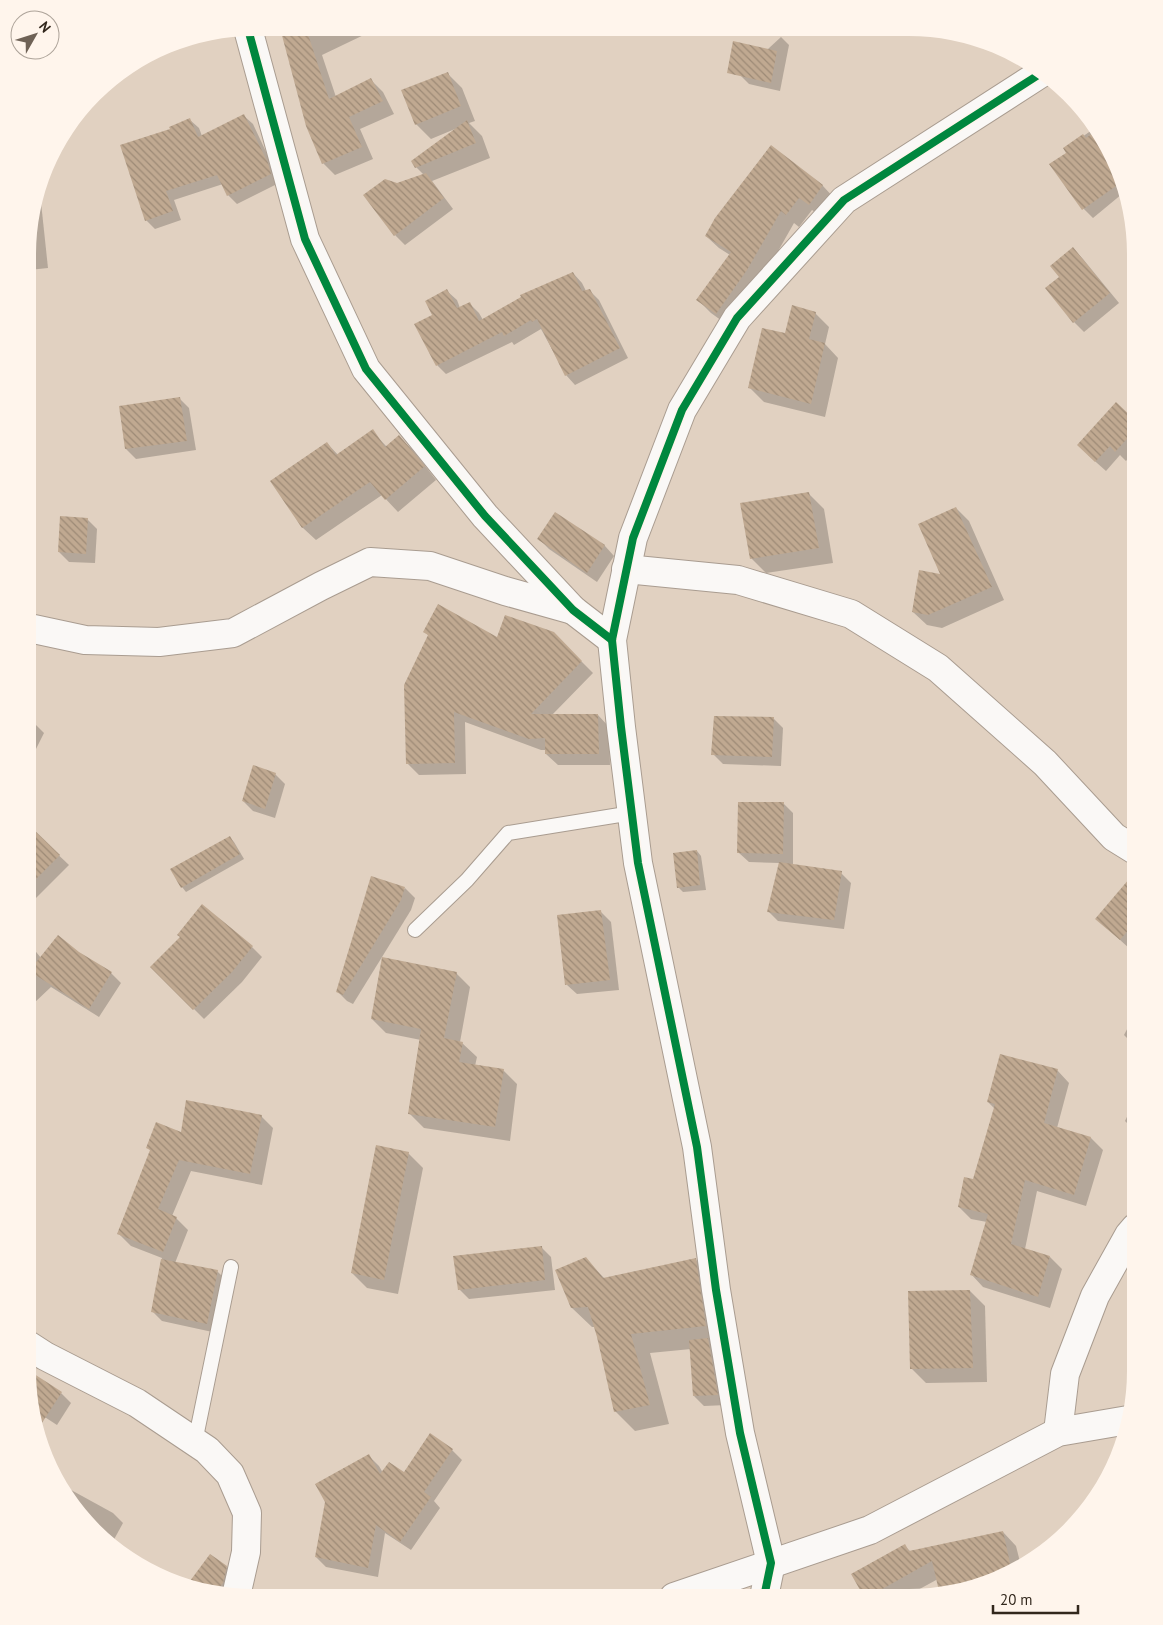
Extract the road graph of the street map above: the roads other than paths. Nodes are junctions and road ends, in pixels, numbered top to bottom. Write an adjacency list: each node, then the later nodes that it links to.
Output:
1 (250, 36): 4 (street)
2 (1035, 77): 3 (street)
3 (626, 570): 6 (street); 8 (street)
4 (573, 610): 5 (street); 6 (street)
5 (36, 630)
6 (612, 640): 7 (street)
7 (632, 813): 9 (lane); 16 (street)
8 (1127, 845)
9 (415, 930)
10 (1127, 1239): 14 (street)
11 (231, 1267): 15 (lane)
12 (36, 1350): 15 (street)
13 (1121, 1421): 14 (street)
14 (1058, 1432): 16 (street)
15 (196, 1442): 17 (street)
16 (771, 1563): 18 (street); 19 (street)
17 (238, 1588)
18 (697, 1589)
19 (766, 1589)

